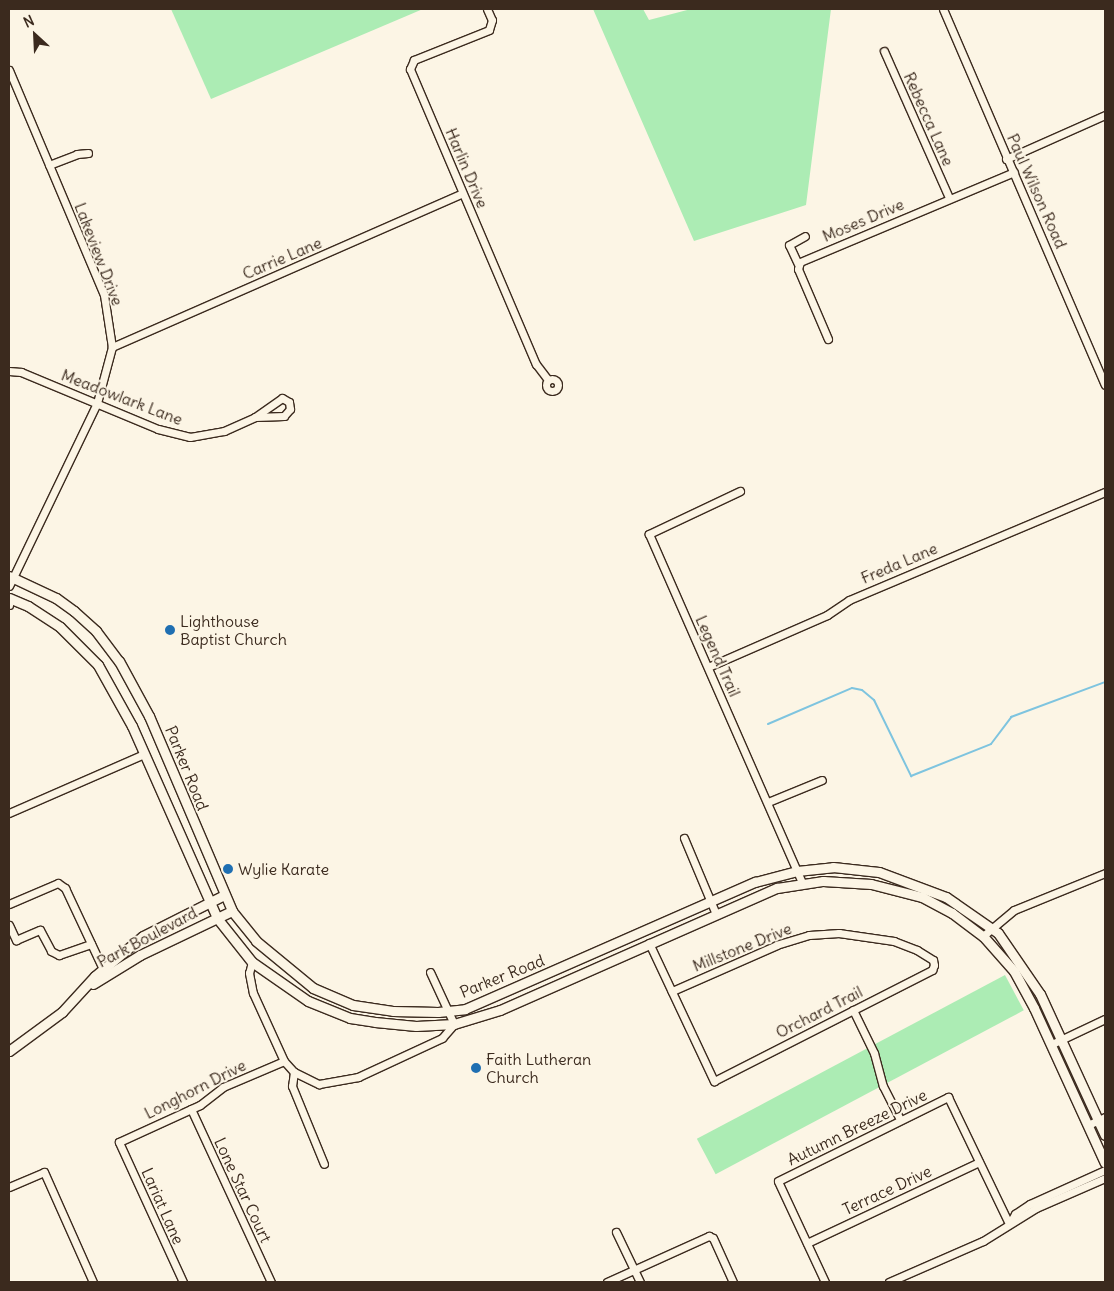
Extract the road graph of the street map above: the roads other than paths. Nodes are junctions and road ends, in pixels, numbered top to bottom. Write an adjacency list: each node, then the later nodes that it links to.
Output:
1 (487, 9): 10 (street, Harlin Drive)
2 (943, 9): 7 (street, Paul Wilson Road)
3 (884, 51): 11 (street, Rebecca Lane)
4 (9, 70): 8 (street, Lakeview Drive)
5 (1105, 116): 7 (street)
6 (88, 153): 8 (street)
7 (1006, 159): 9 (street, Paul Wilson Road)
8 (49, 165): 15 (street, Lakeview Drive)
9 (1014, 172): 11 (street, Moses Drive); 18 (street, Paul Wilson Road)
10 (461, 194): 15 (street, Carrie Lane); 17 (street, Harlin Drive)
11 (949, 198): 13 (street, Moses Drive)
12 (805, 236): 13 (street)
13 (798, 264): 14 (street)
14 (828, 339)
15 (112, 347): 19 (street, Lakeview Drive)
16 (9, 371): 19 (street, Meadowlark Lane)
17 (548, 380)
18 (1105, 385)
19 (97, 402): 20 (street, Meadowlark Lane); 23 (street, Lakeview Drive)
20 (255, 417): 20 (street, Meadowlark Lane)
21 (740, 491): 26 (street, Legend Trail)
22 (1105, 492): 26 (street, Freda Lane)
23 (12, 577): 24 (street, Lakeview Drive); 35 (main road, Parker Road)
24 (9, 586)
25 (9, 598): 27 (main road, Parker Road)
26 (708, 668): 29 (street, Legend Trail)
27 (144, 754): 30 (street); 37 (main road, Parker Road)
28 (822, 780): 29 (street)
29 (768, 802): 32 (street, Legend Trail)
30 (9, 814)
31 (684, 838): 36 (street)
32 (797, 871): 34 (street, Legend Trail); 36 (main road, Parker Road); 43 (main road, Parker Road)
33 (1105, 873): 43 (street)
34 (802, 883): 40 (main road, Parker Road); 44 (main road, Parker Road)
35 (224, 895): 37 (main road, Park Boulevard); 39 (main road, Parker Road)
36 (710, 901): 40 (street); 54 (main road, Parker Road)
37 (208, 902): 41 (main road, Parker Road); 49 (main road, Park Boulevard)
38 (9, 904): 46 (street)
39 (232, 911): 41 (main road, Park Boulevard); 54 (main road, Parker Road)
40 (716, 914): 45 (main road, Parker Road)
41 (217, 918): 47 (main road, Parker Road); 52 (main road, Park Boulevard)
42 (9, 925): 46 (street)
43 (991, 927): 44 (street); 57 (main road, Parker Road)
44 (983, 936): 58 (main road, Parker Road)
45 (649, 942): 51 (street); 56 (main road, Parker Road)
46 (91, 944): 49 (street)
47 (252, 962): 56 (main road, Parker Road); 60 (street)
48 (934, 965): 51 (street, Millstone Drive); 53 (street, Orchard Trail)
49 (103, 969): 52 (main road, Park Boulevard)
50 (430, 972): 54 (street)
51 (672, 991): 53 (street, Orchard Trail)
52 (78, 994): 59 (main road, Park Boulevard)
53 (853, 1010): 64 (street)
54 (448, 1011): 56 (street)
55 (1105, 1019): 57 (street)
56 (454, 1024): 61 (street)
57 (1061, 1040): 58 (street); 63 (main road, Parker Road)
58 (1052, 1044): 65 (main road, Parker Road)
59 (9, 1051)
60 (284, 1061): 61 (street); 62 (street, Longhorn Drive)
61 (294, 1072): 70 (street)
62 (191, 1110): 67 (street, Longhorn Drive); 80 (street, Lone Star Court)
63 (1102, 1118): 65 (street); 66 (main road, Parker Road)
64 (900, 1120): 68 (street, Autumn Breeze Drive); 76 (street, Autumn Breeze Drive)
65 (1088, 1125): 69 (main road, Parker Road)
66 (1105, 1135)
67 (119, 1142): 79 (street, Lariat Lane)
68 (979, 1162): 74 (street); 76 (street, Terrace Drive)
69 (1105, 1163)
70 (324, 1164)
71 (1105, 1170): 74 (street)
72 (1105, 1178): 74 (street)
73 (9, 1187): 78 (street)
74 (1009, 1224): 85 (street)
75 (616, 1232): 77 (street)
76 (807, 1243): 84 (street)
77 (634, 1270): 81 (street); 82 (street); 83 (street)
78 (93, 1282)
79 (182, 1282)
80 (270, 1282)
81 (606, 1282)
82 (640, 1282)
83 (733, 1282)
84 (824, 1282)
85 (889, 1282)

